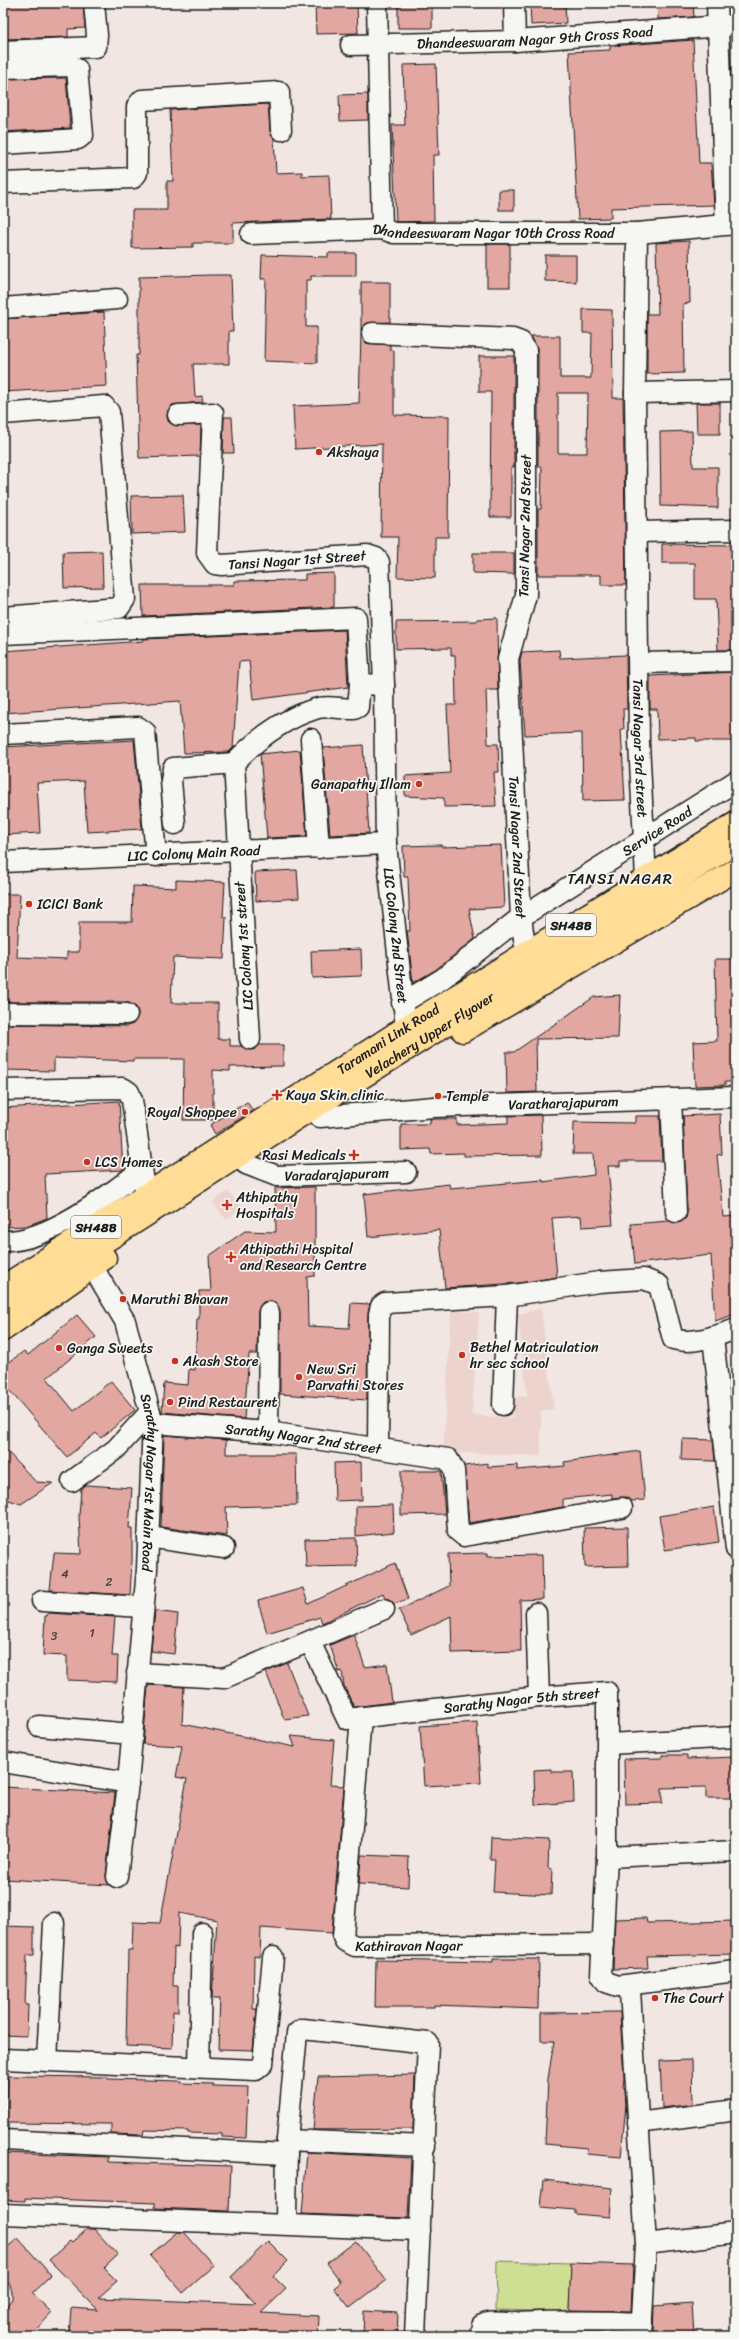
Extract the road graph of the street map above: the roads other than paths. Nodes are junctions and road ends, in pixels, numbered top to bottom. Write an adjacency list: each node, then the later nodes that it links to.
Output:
1 (94, 3): 9 (street)
2 (377, 3): 7 (street)
3 (514, 3): 6 (street)
4 (717, 3): 5 (street)
5 (727, 26): 6 (street, Dhandeeswaram Nagar 9th Cross Road); 14 (street)
6 (515, 40): 7 (street, Dhandeeswaram Nagar 9th Cross Road)
7 (377, 43): 8 (street, Dhandeeswaram Nagar 9th Cross Road); 15 (street)
8 (351, 45)
9 (3, 51)
10 (3, 68): 12 (street)
11 (281, 130): 13 (street)
12 (3, 144)
13 (3, 183)
14 (731, 224): 16 (street, Dhandeeswaram Nagar 10th Cross Road)
15 (382, 229): 16 (street, Dhandeeswaram Nagar 10th Cross Road); 17 (street, Dhandeeswaram Nagar 10th Cross Road)
16 (637, 233): 22 (street, Tansi Nagar 3rd street)
17 (251, 234)
18 (117, 299): 19 (street)
19 (3, 308)
20 (372, 333): 48 (street, Tansi Nagar 2nd Street)
21 (736, 391): 22 (street)
22 (636, 393): 26 (street, Tansi Nagar 3rd street)
23 (3, 414): 27 (street)
24 (178, 415): 32 (street, Tansi Nagar 1st Street)
25 (736, 530): 26 (street)
26 (638, 532): 30 (street, Tansi Nagar 3rd street)
27 (3, 617)
28 (3, 634): 31 (street)
29 (736, 661): 30 (street)
30 (639, 663): 39 (street, Tansi Nagar 3rd street)
31 (360, 684): 32 (street); 35 (street)
32 (384, 685): 41 (street, Tansi Nagar 1st Street)
33 (3, 734): 44 (street)
34 (311, 739): 42 (street)
35 (234, 763): 38 (street); 43 (street, LIC Colony 1st street)
36 (736, 781): 39 (street, Service Road)
37 (736, 823): 47 (main road, Taramani Link Road / SH48B)
38 (175, 824)
39 (645, 839): 47 (street, Tansi Nagar 3rd street); 48 (street, Service Road)
40 (736, 843): 68 (main road, Velachery Upper Flyover)
41 (386, 844): 42 (street, LIC Colony Main Road); 50 (street, LIC Colony 2nd Street)
42 (319, 848): 43 (street, LIC Colony Main Road)
43 (238, 852): 44 (street, LIC Colony Main Road); 54 (street, LIC Colony 1st street)
44 (156, 856): 45 (street, LIC Colony Main Road)
45 (3, 862)
46 (736, 870): 58 (main road, SH48B)
47 (646, 879): 49 (main road, Taramani Link Road / SH48B)
48 (521, 917): 49 (street, Tansi Nagar 2nd Street); 50 (street, Service Road)
49 (526, 954): 53 (main road, Taramani Link Road / SH48B)
50 (402, 1003): 53 (street, LIC Colony 2nd Street)
51 (3, 1013): 52 (street)
52 (126, 1014)
53 (406, 1027): 62 (main road, Taramani Link Road / SH48B)
54 (250, 1039)
55 (3, 1090): 60 (street)
56 (736, 1097): 57 (street, Varatharajapuram)
57 (671, 1099): 58 (street, Varatharajapuram); 63 (street)
58 (320, 1117): 59 (main road, SH48B)
59 (246, 1164): 61 (street, Varadarajapuram); 65 (main road, SH48B)
60 (141, 1170): 62 (street); 64 (street)
61 (406, 1172)
62 (146, 1196): 66 (main road, Taramani Link Road / SH48B)
63 (676, 1212)
64 (3, 1241)
65 (92, 1266): 71 (main road, SH48B); 74 (street, Sarathy Nagar 1st Main Road)
66 (3, 1287)
67 (507, 1296): 72 (street); 73 (street); 76 (street)
68 (3, 1307)
69 (269, 1312): 75 (street)
70 (736, 1329): 72 (street)
71 (3, 1330)
72 (713, 1337): 81 (street)
73 (503, 1405)
74 (152, 1417): 75 (street, Sarathy Nagar 2nd street); 77 (street); 79 (street, Sarathy Nagar 1st Main Road)
75 (268, 1432): 76 (street, Sarathy Nagar 2nd street)
76 (378, 1447): 78 (street, Sarathy Nagar 2nd street)
77 (72, 1481)
78 (622, 1508)
79 (148, 1537): 80 (street); 83 (street, Sarathy Nagar 1st Main Road)
80 (224, 1548)
81 (736, 1549)
82 (42, 1601): 83 (street)
83 (143, 1607): 87 (street, Sarathy Nagar 1st Main Road)
84 (384, 1609): 86 (street)
85 (536, 1613): 88 (street)
86 (310, 1642): 87 (street); 89 (street, Sarathy Nagar 5th street)
87 (137, 1673): 91 (street, Sarathy Nagar 1st Main Road)
88 (539, 1696): 89 (street, Sarathy Nagar 5th street); 93 (street, Sarathy Nagar 5th street)
89 (361, 1717): 101 (street, Kathiravan Nagar)
90 (39, 1726): 91 (street)
91 (132, 1734): 95 (street, Sarathy Nagar 1st Main Road)
92 (736, 1737): 93 (street)
93 (608, 1744): 97 (street, Sarathy Nagar 5th street)
94 (3, 1762): 95 (street)
95 (128, 1783): 98 (street, Sarathy Nagar 1st Main Road)
96 (736, 1851): 97 (street)
97 (607, 1857): 101 (street, Sarathy Nagar 5th street)
98 (118, 1877)
99 (54, 1923): 106 (street)
100 (202, 1933): 107 (street)
101 (603, 1944): 104 (street, Sarathy Nagar 5th street)
102 (273, 1956): 107 (street)
103 (736, 1972): 104 (street, Sarathy Nagar 5th street)
104 (632, 1986): 109 (street)
105 (3, 2059): 106 (street)
106 (48, 2061): 107 (street)
107 (199, 2067)
108 (736, 2110): 109 (street)
109 (638, 2124): 117 (street)
110 (3, 2140): 112 (street)
111 (425, 2146): 112 (street); 112 (street); 115 (street)
112 (287, 2147): 114 (street)
113 (3, 2214): 114 (street)
114 (286, 2224): 115 (street)
115 (420, 2230): 119 (street)
116 (736, 2233): 117 (street)
117 (646, 2244): 118 (street)
118 (642, 2329): 120 (street)
119 (415, 2336)
120 (480, 2336)

